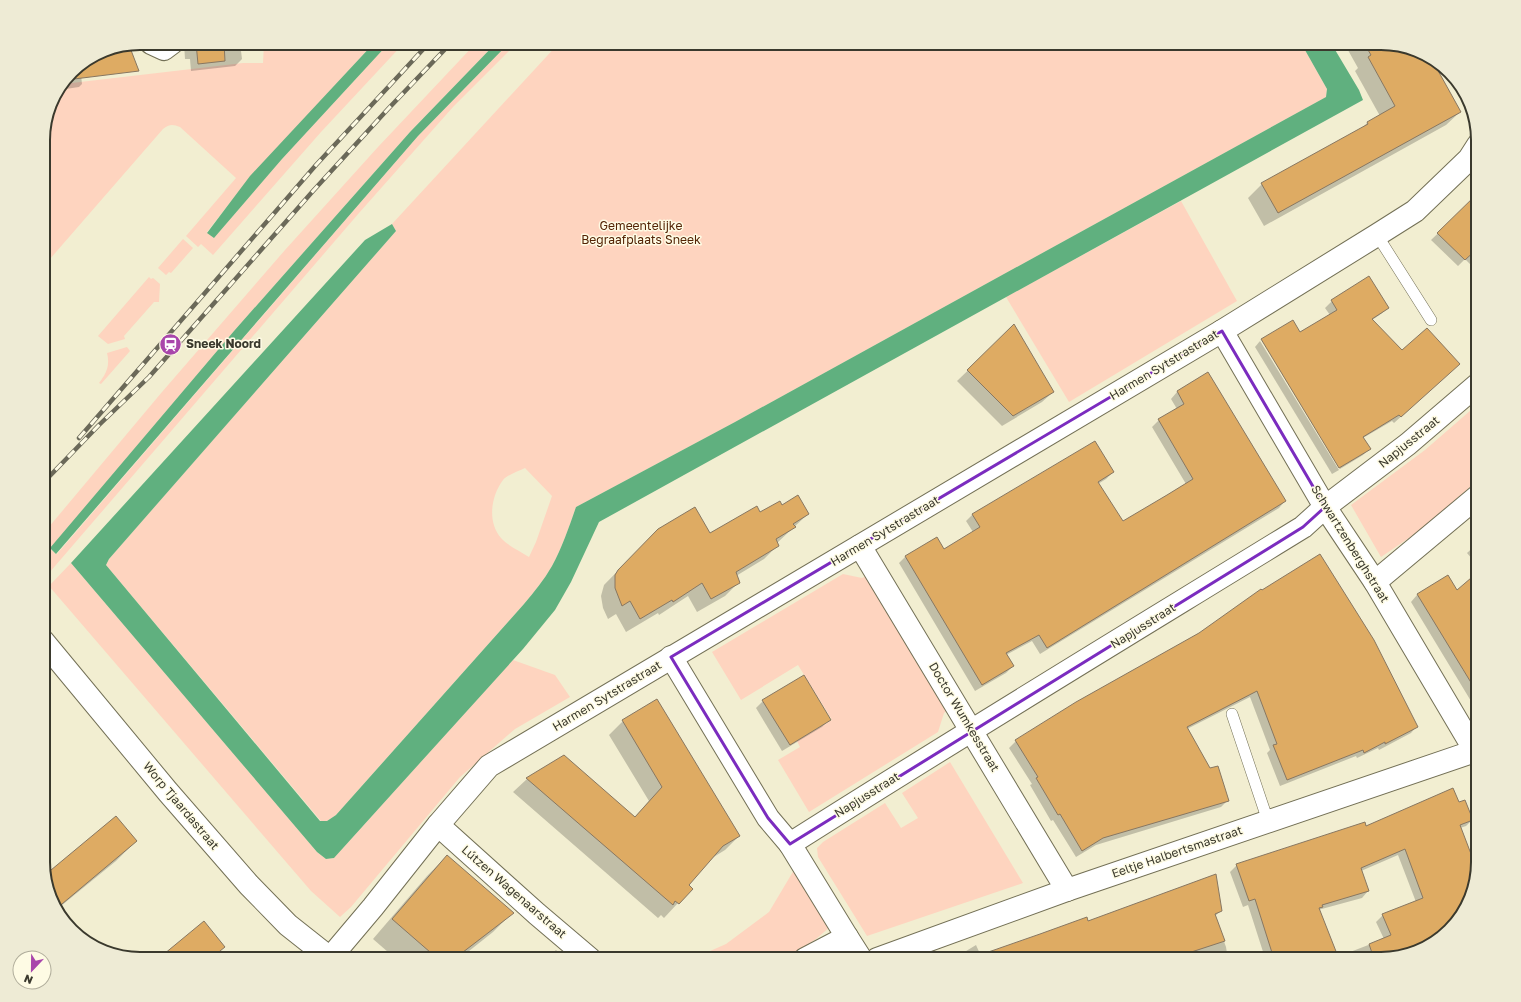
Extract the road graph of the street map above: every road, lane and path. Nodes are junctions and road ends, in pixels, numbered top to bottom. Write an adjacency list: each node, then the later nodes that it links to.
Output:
1 (1471, 156): 2 (street, Harmen Sytstrastraat)
2 (1377, 235): 3 (lane); 4 (street, Harmen Sytstrastraat)
3 (1431, 320)
4 (1222, 331): 7 (street, Schwartzenberghstraat); 8 (street, Harmen Sytstrastraat)
5 (1471, 390): 7 (street, Napjusstraat)
6 (1471, 502): 9 (street)
7 (1325, 507): 9 (street, Schwartzenberghstraat); 13 (street, Napjusstraat)
8 (860, 546): 11 (street, Harmen Sytstrastraat); 13 (street, Doctor Wumkesstraat)
9 (1375, 582): 14 (street, Schwartzenberghstraat)
10 (50, 649): 21 (street, Worp Tjaardastraat)
11 (671, 657): 17 (street, Harmen Sytstrastraat); 18 (street)
12 (1232, 714): 16 (lane)
13 (972, 731): 18 (street, Napjusstraat); 19 (street, Doctor Wumkesstraat)
14 (1471, 742)
15 (1471, 754): 16 (street, Eeltje Halbertsmastraat)
16 (1268, 821): 19 (street, Eeltje Halbertsmastraat)
17 (438, 825): 22 (street, Harmen Sytstrastraat); 23 (street, Lútzen Wagenaarstraat)
18 (790, 844): 20 (street)
19 (1067, 890): 26 (street, Eeltje Halbertsmastraat)
20 (847, 936): 24 (street); 25 (street)
21 (321, 952)
22 (336, 952)
23 (582, 952)
24 (818, 952)
25 (857, 952)
26 (896, 952)

